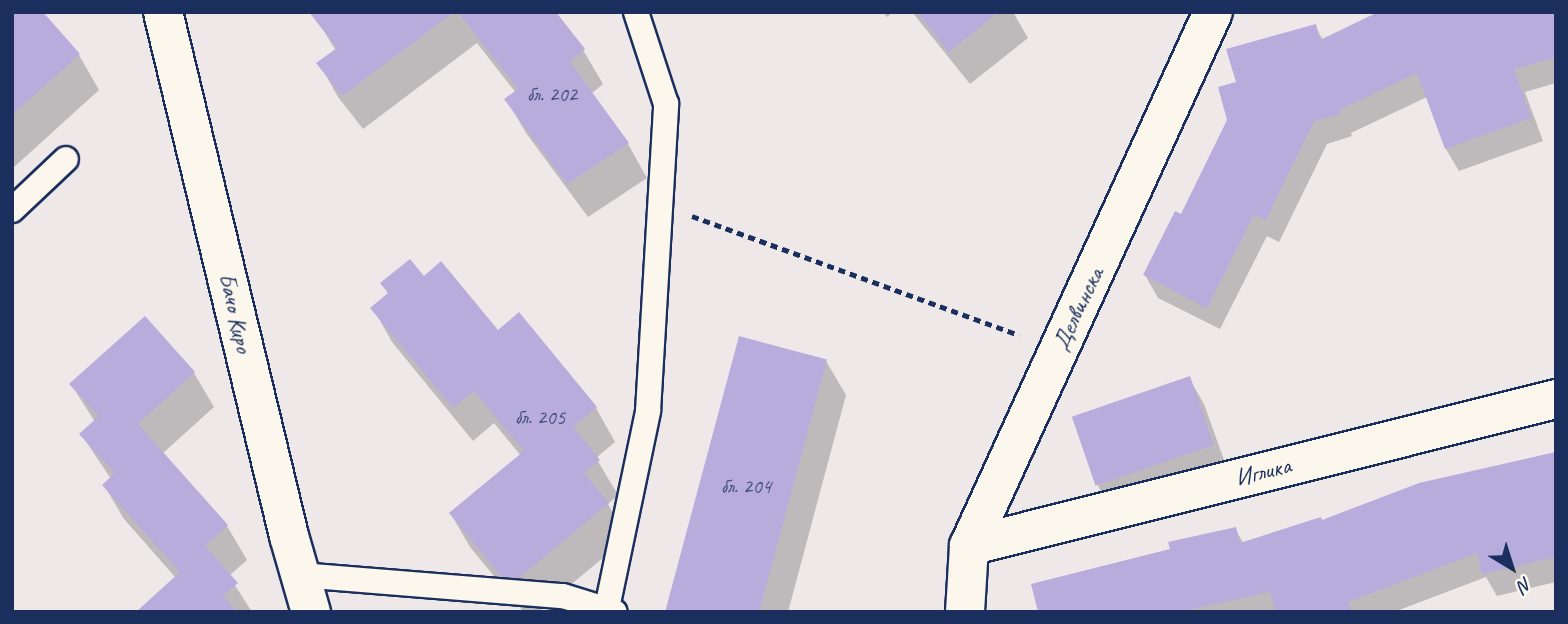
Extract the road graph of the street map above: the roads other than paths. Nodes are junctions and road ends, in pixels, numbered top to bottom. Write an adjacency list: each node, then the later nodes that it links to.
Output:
1 (163, 12): 8 (street, Бачо Киро)
2 (636, 12): 9 (lane)
3 (1213, 12): 7 (street, Делвинска)
4 (66, 159): 5 (lane)
5 (12, 210)
6 (1556, 399): 7 (street, Иглика)
7 (969, 546): 11 (street, Делвинска)
8 (300, 575): 9 (lane); 10 (street, Бачо Киро)
9 (611, 610)
10 (311, 612)
11 (965, 612)

